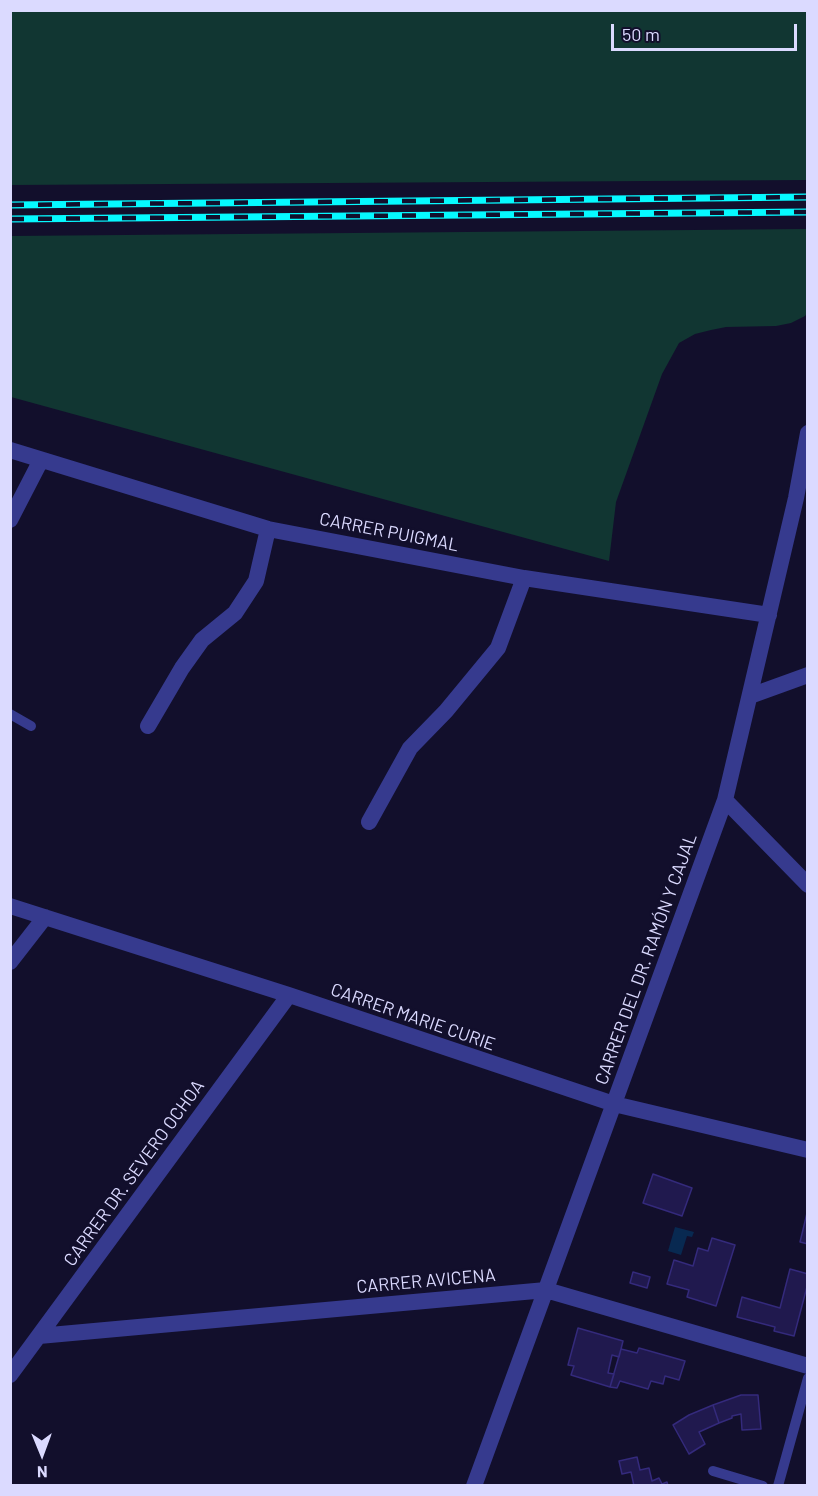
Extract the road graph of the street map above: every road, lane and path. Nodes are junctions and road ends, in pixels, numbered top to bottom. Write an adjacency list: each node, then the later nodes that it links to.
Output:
1 (807, 432): 4 (street, CARRER DEL DR. RAMÓN Y CAJAL)
2 (10, 450): 3 (street, CARRER PUIGMAL)
3 (41, 459): 5 (street); 6 (street, CARRER PUIGMAL)
4 (802, 504): 8 (street, CARRER DEL DR. RAMÓN Y CAJAL)
5 (10, 520)
6 (268, 529): 7 (street, CARRER PUIGMAL); 13 (street)
7 (524, 578): 8 (street, CARRER PUIGMAL); 15 (street)
8 (769, 615): 10 (street, CARRER DEL DR. RAMÓN Y CAJAL)
9 (807, 675): 10 (street)
10 (750, 696): 14 (street, CARRER DEL DR. RAMÓN Y CAJAL)
11 (10, 714): 12 (lane)
12 (31, 726)
13 (148, 726)
14 (725, 800): 16 (street); 21 (street, CARRER DEL DR. RAMÓN Y CAJAL)
15 (369, 822)
16 (807, 885)
17 (10, 906): 18 (street, CARRER MARIE CURIE)
18 (45, 917): 19 (street); 20 (street, CARRER MARIE CURIE)
19 (10, 962)
20 (289, 995): 21 (street, CARRER MARIE CURIE); 24 (street, CARRER DR. SEVERO OCHOA)
21 (614, 1104): 22 (street, CARRER MARIE CURIE); 23 (street, CARRER DEL DR. RAMÓN Y CAJAL)
22 (807, 1150)
23 (546, 1290): 24 (street, CARRER AVICENA); 25 (street, CARRER AVICENA); 29 (street, CARRER DEL DR. RAMÓN Y CAJAL)
24 (39, 1336): 26 (street, CARRER DR. SEVERO OCHOA)
25 (807, 1366)
26 (10, 1375)
27 (807, 1378): 31 (lane)
28 (713, 1471): 30 (lane)
29 (474, 1485)
30 (763, 1485)
31 (778, 1485)

